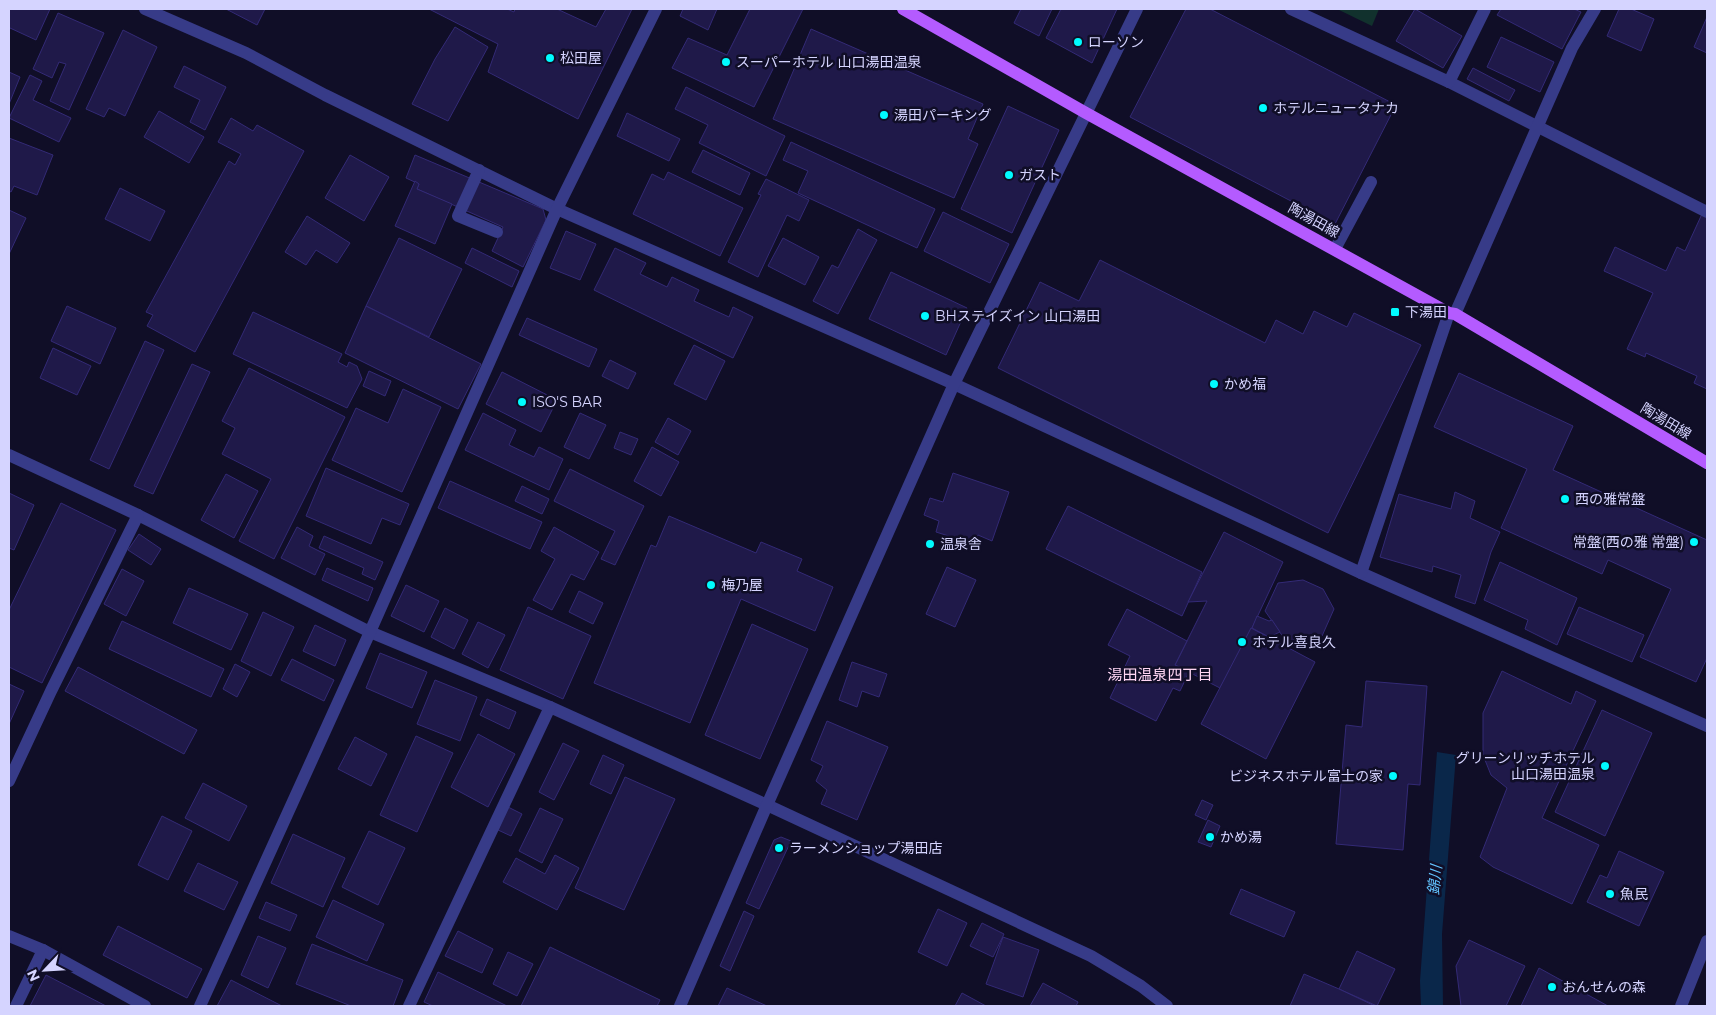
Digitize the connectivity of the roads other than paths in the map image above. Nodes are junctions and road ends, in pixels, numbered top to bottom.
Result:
1 (145, 9) edge
2 (656, 9) edge
3 (903, 9) edge
4 (1137, 9) edge
5 (1291, 9) edge
6 (1485, 9) edge
7 (1595, 9) edge
8 (1449, 82) junction
9 (1086, 113) junction
10 (1538, 127) junction
11 (478, 170) junction
12 (1371, 182) dead end
13 (557, 208) junction
14 (1707, 212) edge
15 (497, 232) dead end
16 (1335, 249) junction
17 (1452, 313) junction
18 (954, 384) junction
19 (9, 455) edge
20 (1707, 463) edge
21 (138, 515) junction
22 (1361, 573) junction
23 (370, 632) junction
24 (550, 708) junction
25 (1707, 726) edge
26 (9, 781) edge
27 (767, 804) junction
28 (9, 936) edge
29 (1707, 941) edge
30 (42, 950) junction
31 (16, 1006) edge
32 (145, 1006) edge
33 (200, 1006) edge
34 (409, 1006) edge
35 (680, 1006) edge
36 (1167, 1006) edge
37 (1681, 1006) edge

1 - 11 street
2 - 13 street
3 - 9 main road, 陶湯田線
4 - 9 street
5 - 8 street
6 - 8 street
7 - 10 street
8 - 10 street
9 - 16 main road, 陶湯田線
9 - 18 street
10 - 14 street
10 - 17 street
11 - 13 street
11 - 15 street
12 - 16 street
13 - 18 street
13 - 23 street
16 - 17 main road, 陶湯田線
17 - 20 main road, 陶湯田線
17 - 22 street
18 - 22 street
18 - 27 street
19 - 21 street
21 - 23 street
21 - 26 street
22 - 25 street
23 - 24 street
23 - 33 street
24 - 27 street
24 - 34 street
27 - 35 street
27 - 36 street
28 - 30 street
29 - 37 street
30 - 31 street
30 - 32 street

